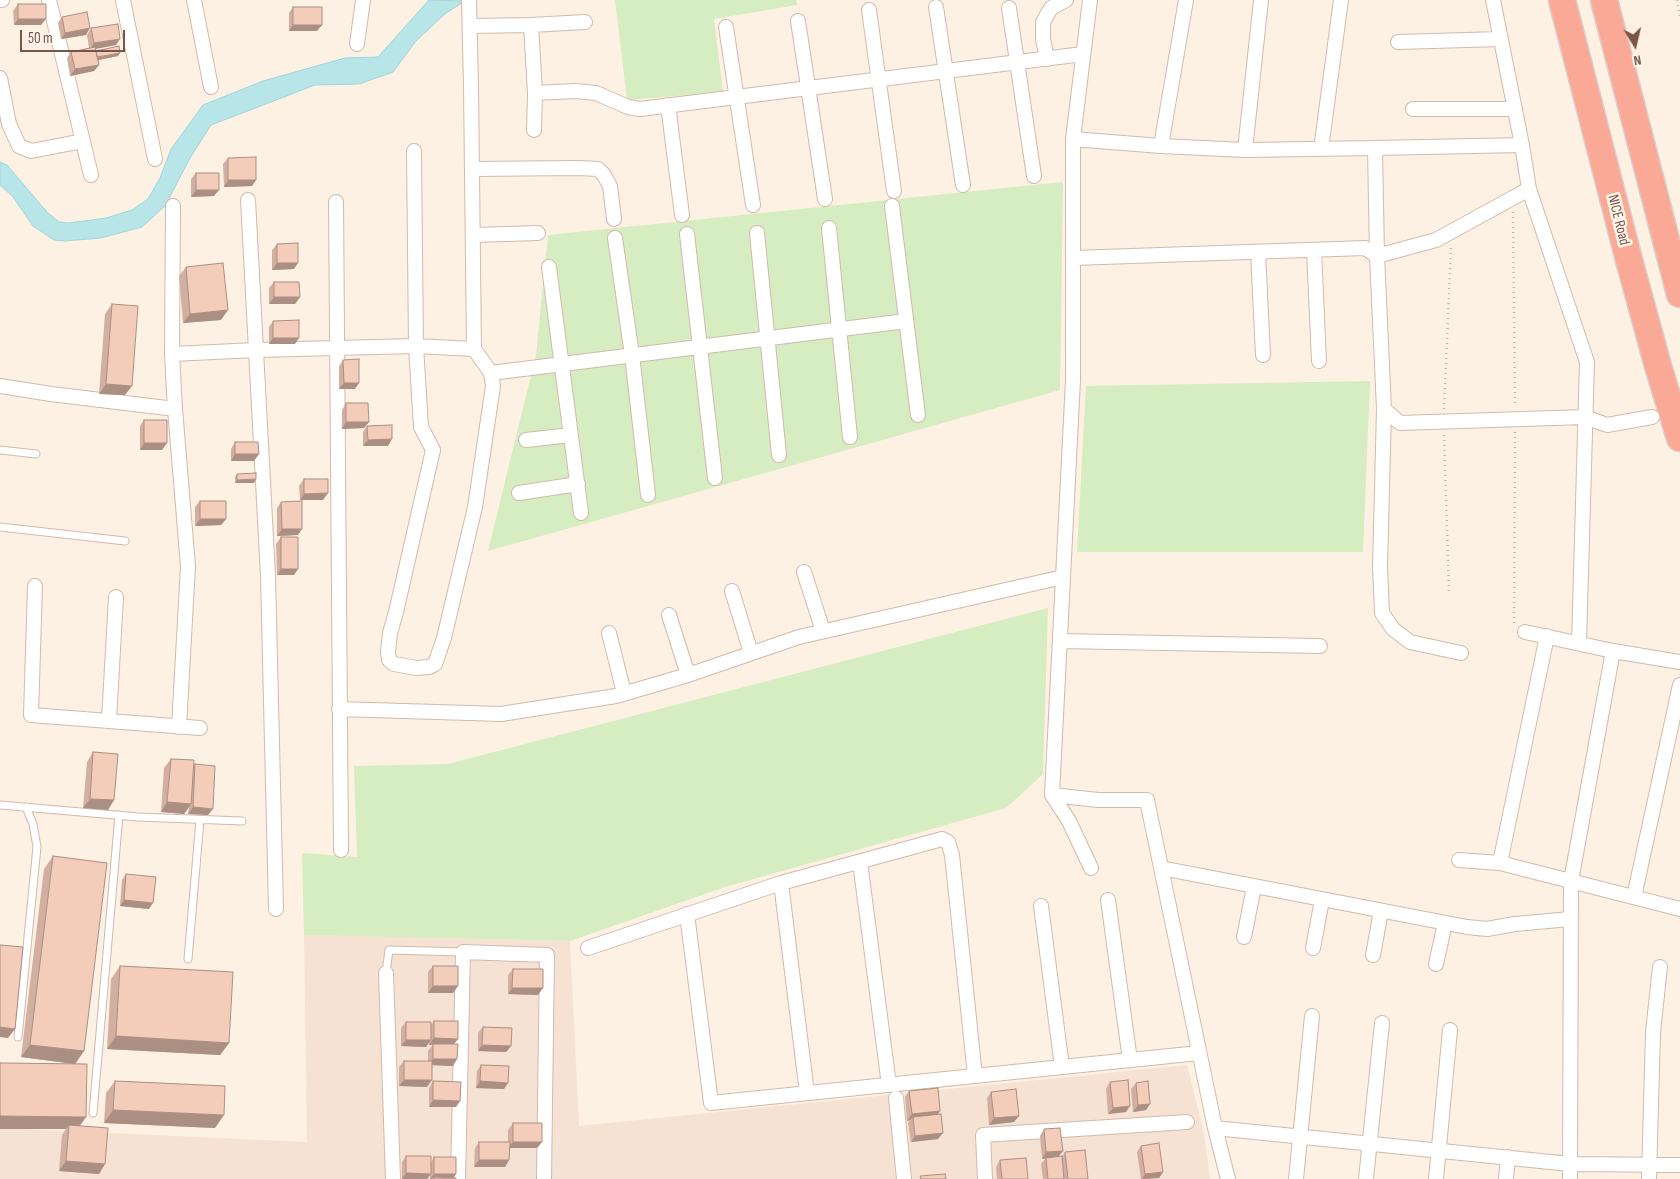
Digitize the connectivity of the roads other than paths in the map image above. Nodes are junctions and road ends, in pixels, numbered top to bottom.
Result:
1 (49, 0) edge
2 (123, 0) edge
3 (194, 0) edge
4 (363, 0) edge
5 (469, 0) edge
6 (1066, 0) edge
7 (1090, 0) edge
8 (1186, 0) edge
9 (1261, 0) edge
10 (1341, 0) edge
11 (1493, 0) edge
12 (1562, 0) edge
13 (1604, 0) edge
14 (936, 7) dead end
15 (1009, 8) dead end
16 (869, 10) dead end
17 (798, 21) dead end
18 (585, 22) dead end
19 (531, 25) junction
20 (470, 26) junction
21 (726, 27) dead end
22 (1501, 39) junction
23 (1398, 42) dead end
24 (356, 44) dead end
25 (1083, 54) junction
26 (1047, 59) junction
27 (1017, 62) junction
28 (946, 71) junction
29 (0, 78) edge
30 (879, 79) junction
31 (211, 87) dead end
32 (808, 88) junction
33 (535, 93) junction
34 (736, 97) junction
35 (668, 105) junction
36 (1413, 109) dead end
37 (1515, 109) junction
38 (534, 130) dead end
39 (1073, 139) junction
40 (83, 141) junction
41 (1522, 144) junction
42 (1162, 146) junction
43 (1375, 148) junction
44 (1321, 149) junction
45 (1245, 150) junction
46 (414, 151) dead end
47 (155, 158) dead end
48 (472, 169) junction
49 (91, 175) dead end
50 (1034, 176) dead end
51 (963, 185) dead end
52 (1530, 189) junction
53 (894, 191) dead end
54 (825, 199) dead end
55 (248, 200) dead end
56 (336, 202) dead end
57 (753, 205) dead end
58 (173, 206) dead end
59 (892, 206) dead end
60 (682, 215) dead end
61 (614, 219) dead end
62 (829, 228) dead end
63 (538, 233) dead end
64 (757, 233) dead end
65 (687, 234) dead end
66 (473, 235) junction
67 (615, 238) dead end
68 (1314, 250) junction
69 (1258, 252) junction
70 (1377, 256) junction
71 (1073, 258) junction
72 (548, 267) dead end
73 (1680, 294) edge
74 (906, 321) junction
75 (840, 330) junction
76 (767, 338) junction
77 (416, 346) junction
78 (699, 347) junction
79 (337, 348) junction
80 (474, 349) junction
81 (256, 350) junction
82 (172, 354) junction
83 (632, 355) junction
84 (1263, 355) dead end
85 (1319, 361) dead end
86 (561, 365) junction
87 (491, 373) junction
88 (0, 386) edge
89 (175, 409) junction
90 (1384, 409) junction
91 (918, 415) dead end
92 (1585, 417) junction
93 (1652, 417) dead end
94 (571, 435) junction
95 (850, 437) dead end
96 (1680, 438) edge
97 (526, 440) dead end
98 (0, 450) edge
99 (36, 454) dead end
100 (778, 454) dead end
101 (715, 478) dead end
102 (578, 484) junction
103 (520, 494) dead end
104 (648, 495) dead end
105 (581, 513) dead end
106 (0, 527) edge
107 (125, 541) dead end
108 (804, 572) dead end
109 (1063, 577) junction
110 (35, 586) dead end
111 (732, 591) dead end
112 (116, 598) dead end
113 (669, 615) dead end
114 (823, 632) junction
115 (1525, 632) dead end
116 (609, 633) dead end
117 (1547, 636) junction
118 (1060, 641) junction
119 (1579, 643) junction
120 (1320, 646) dead end
121 (1613, 651) junction
122 (751, 653) junction
123 (1461, 653) dead end
124 (1680, 662) edge
125 (688, 675) junction
126 (1680, 685) edge
127 (624, 694) junction
128 (339, 708) junction
129 (109, 720) junction
130 (178, 727) junction
131 (200, 728) dead end
132 (1052, 795) junction
133 (0, 805) edge
134 (26, 807) junction
135 (118, 815) junction
136 (200, 820) junction
137 (242, 821) dead end
138 (341, 850) dead end
139 (1460, 860) dead end
140 (860, 862) junction
141 (1500, 864) junction
142 (1091, 868) dead end
143 (1161, 868) junction
144 (1571, 881) junction
145 (780, 883) junction
146 (1254, 887) junction
147 (1634, 897) junction
148 (1108, 900) dead end
149 (1322, 900) junction
150 (1040, 906) dead end
151 (276, 909) dead end
152 (1680, 909) edge
153 (1381, 911) junction
154 (687, 914) junction
155 (1570, 920) junction
156 (1445, 923) junction
157 (1244, 937) dead end
158 (588, 948) dead end
159 (1313, 948) dead end
160 (463, 952) junction
161 (1373, 955) dead end
162 (188, 959) dead end
163 (1436, 964) dead end
164 (1660, 967) dead end
165 (386, 973) joint
166 (1312, 1016) dead end
167 (1382, 1023) dead end
168 (1450, 1030) dead end
169 (18, 1037) dead end
170 (1200, 1053) junction
171 (1130, 1060) junction
172 (1062, 1067) junction
173 (975, 1076) junction
174 (889, 1085) junction
175 (807, 1093) junction
176 (896, 1098) dead end
177 (93, 1113) dead end
178 (1187, 1122) dead end
179 (1215, 1128) junction
180 (1299, 1137) junction
181 (1369, 1144) junction
182 (1439, 1150) junction
183 (1508, 1157) junction
184 (1570, 1164) junction
185 (1650, 1164) junction
186 (1680, 1165) edge
187 (393, 1179) edge
188 (458, 1179) edge
189 (544, 1179) edge
190 (904, 1179) edge
191 (985, 1179) edge
192 (1228, 1179) edge
193 (1296, 1179) edge
194 (1366, 1179) edge
195 (1436, 1179) edge
196 (1506, 1179) edge
197 (1570, 1179) edge
198 (1649, 1179) edge

1 - 40 street
2 - 47 street
3 - 31 street
4 - 24 street
5 - 20 street
6 - 26 street
7 - 25 street
8 - 42 street
9 - 45 street
10 - 44 street
11 - 22 street
12 - 96 highway, NICE Road
13 - 73 highway
14 - 28 street
15 - 27 street
16 - 30 street
17 - 32 street
18 - 19 street
19 - 20 street
19 - 33 street
20 - 48 street
21 - 34 street
22 - 23 street
22 - 37 street
25 - 26 street
25 - 39 street
26 - 27 street
27 - 28 street
27 - 50 street
28 - 30 street
28 - 51 street
29 - 40 street
30 - 32 street
30 - 53 street
32 - 34 street
32 - 54 street
33 - 35 street
33 - 38 street
34 - 35 street
34 - 57 street
35 - 60 street
36 - 37 street
37 - 41 street
39 - 42 street
39 - 71 street
40 - 49 street
41 - 43 street
41 - 52 street
42 - 45 street
43 - 44 street
43 - 70 street
44 - 45 street
46 - 77 street
48 - 61 street
48 - 66 street
52 - 70 street
52 - 92 street
55 - 81 street
56 - 79 street
58 - 82 street
59 - 74 street
62 - 75 street
63 - 66 street
64 - 76 street
65 - 78 street
66 - 80 street
67 - 83 street
68 - 69 street
68 - 70 street
68 - 85 street
69 - 71 street
69 - 84 street
70 - 90 street
71 - 109 street
72 - 86 street
74 - 75 street
74 - 91 street
75 - 76 street
75 - 95 street
76 - 78 street
76 - 100 street
77 - 79 street
77 - 80 street
77 - 87 street
78 - 83 street
78 - 101 street
79 - 81 street
79 - 128 street
80 - 87 street
81 - 82 street
81 - 151 street
82 - 89 street
83 - 86 street
83 - 104 street
86 - 87 street
86 - 94 street
88 - 89 street
89 - 130 street
90 - 92 street
90 - 123 street
92 - 93 street
92 - 119 street
94 - 97 street
94 - 102 street
98 - 99 lane
102 - 103 street
102 - 105 street
106 - 107 lane
108 - 114 street
109 - 114 street
109 - 118 street
110 - 129 street
111 - 122 street
112 - 129 street
113 - 125 street
114 - 122 street
115 - 117 street
116 - 127 street
117 - 119 street
117 - 141 street
118 - 120 street
118 - 132 street
119 - 121 street
121 - 124 street
121 - 144 street
122 - 125 street
125 - 127 street
126 - 147 street
127 - 128 street
128 - 138 street
129 - 130 street
130 - 131 street
132 - 142 street
132 - 143 street
133 - 134 lane
134 - 135 lane
134 - 169 lane
135 - 136 lane
135 - 177 lane
136 - 137 lane
136 - 162 lane
139 - 141 street
140 - 145 street
140 - 173 street
140 - 174 street
141 - 144 street
143 - 146 street
143 - 170 street
144 - 147 street
144 - 155 street
145 - 154 street
145 - 175 street
146 - 149 street
146 - 157 street
147 - 152 street
148 - 171 street
149 - 153 street
149 - 159 street
150 - 172 street
153 - 156 street
153 - 161 street
154 - 158 street
154 - 175 street
155 - 156 street
155 - 184 street
156 - 163 street
160 - 165 lane
160 - 188 street
160 - 189 street
164 - 185 street
165 - 187 street
166 - 180 street
167 - 181 street
168 - 182 street
170 - 171 street
170 - 179 street
171 - 172 street
172 - 173 street
173 - 174 street
174 - 175 street
176 - 190 street
178 - 191 street
179 - 180 street
179 - 192 street
180 - 181 street
180 - 193 street
181 - 182 street
181 - 194 street
182 - 183 street
182 - 195 street
183 - 184 street
183 - 196 street
184 - 185 street
184 - 197 street
185 - 186 street
185 - 198 street

